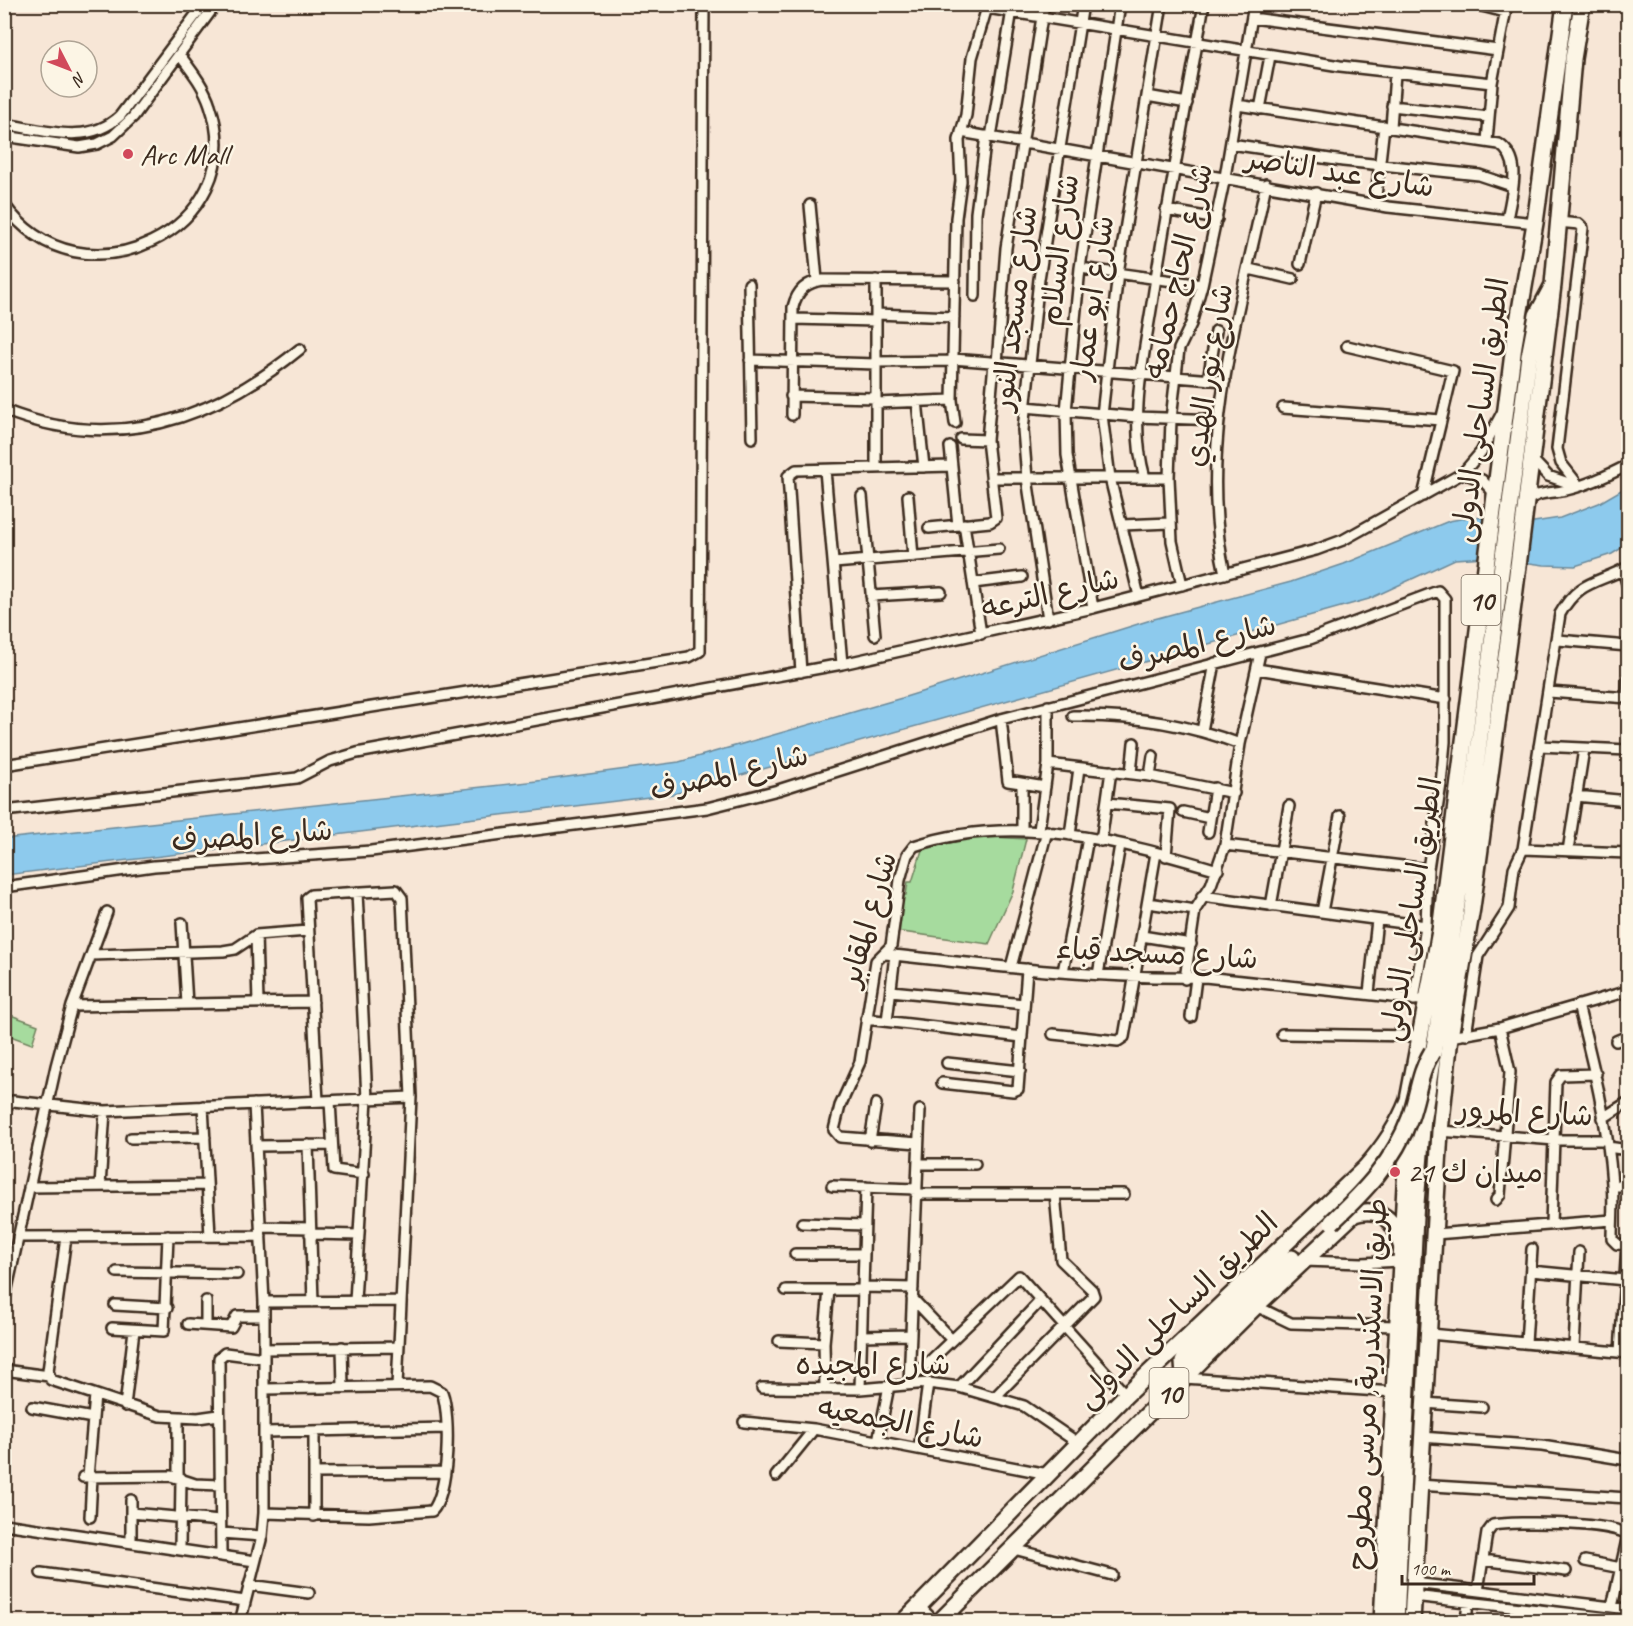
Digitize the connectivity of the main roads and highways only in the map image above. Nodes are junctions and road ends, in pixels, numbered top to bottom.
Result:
1 (1565, 4) edge
2 (1582, 4) edge
3 (1553, 285) junction
4 (1450, 1037) joint
5 (1432, 1052) junction
6 (1402, 1114) junction
7 (1408, 1247) junction
8 (1184, 1378) junction
9 (903, 1622) edge
10 (939, 1622) edge
11 (1382, 1622) edge
12 (1396, 1622) edge
13 (1412, 1622) edge

1 - 6 main road, الطريق الساحلى الدولى / 10
2 - 3 main road, الطريق الساحلى الدولى / 10
3 - 4 main road, الطريق الساحلى الدولى / 10
3 - 5 main road
4 - 13 main road, طريق الاسكندرية, مرسى مطروح / 10
5 - 7 main road
5 - 8 main road, bridge
6 - 7 main road, طريق الاسكندرية, مرسى مطروح / 10
6 - 9 main road, الطريق الساحلى الدولى / 10
7 - 8 main road, الطريق الساحلى الدولى / 10
7 - 11 main road, طريق الاسكندرية, مرسى مطروح / 10
7 - 12 main road
8 - 10 main road, الطريق الساحلى الدولى / 10

